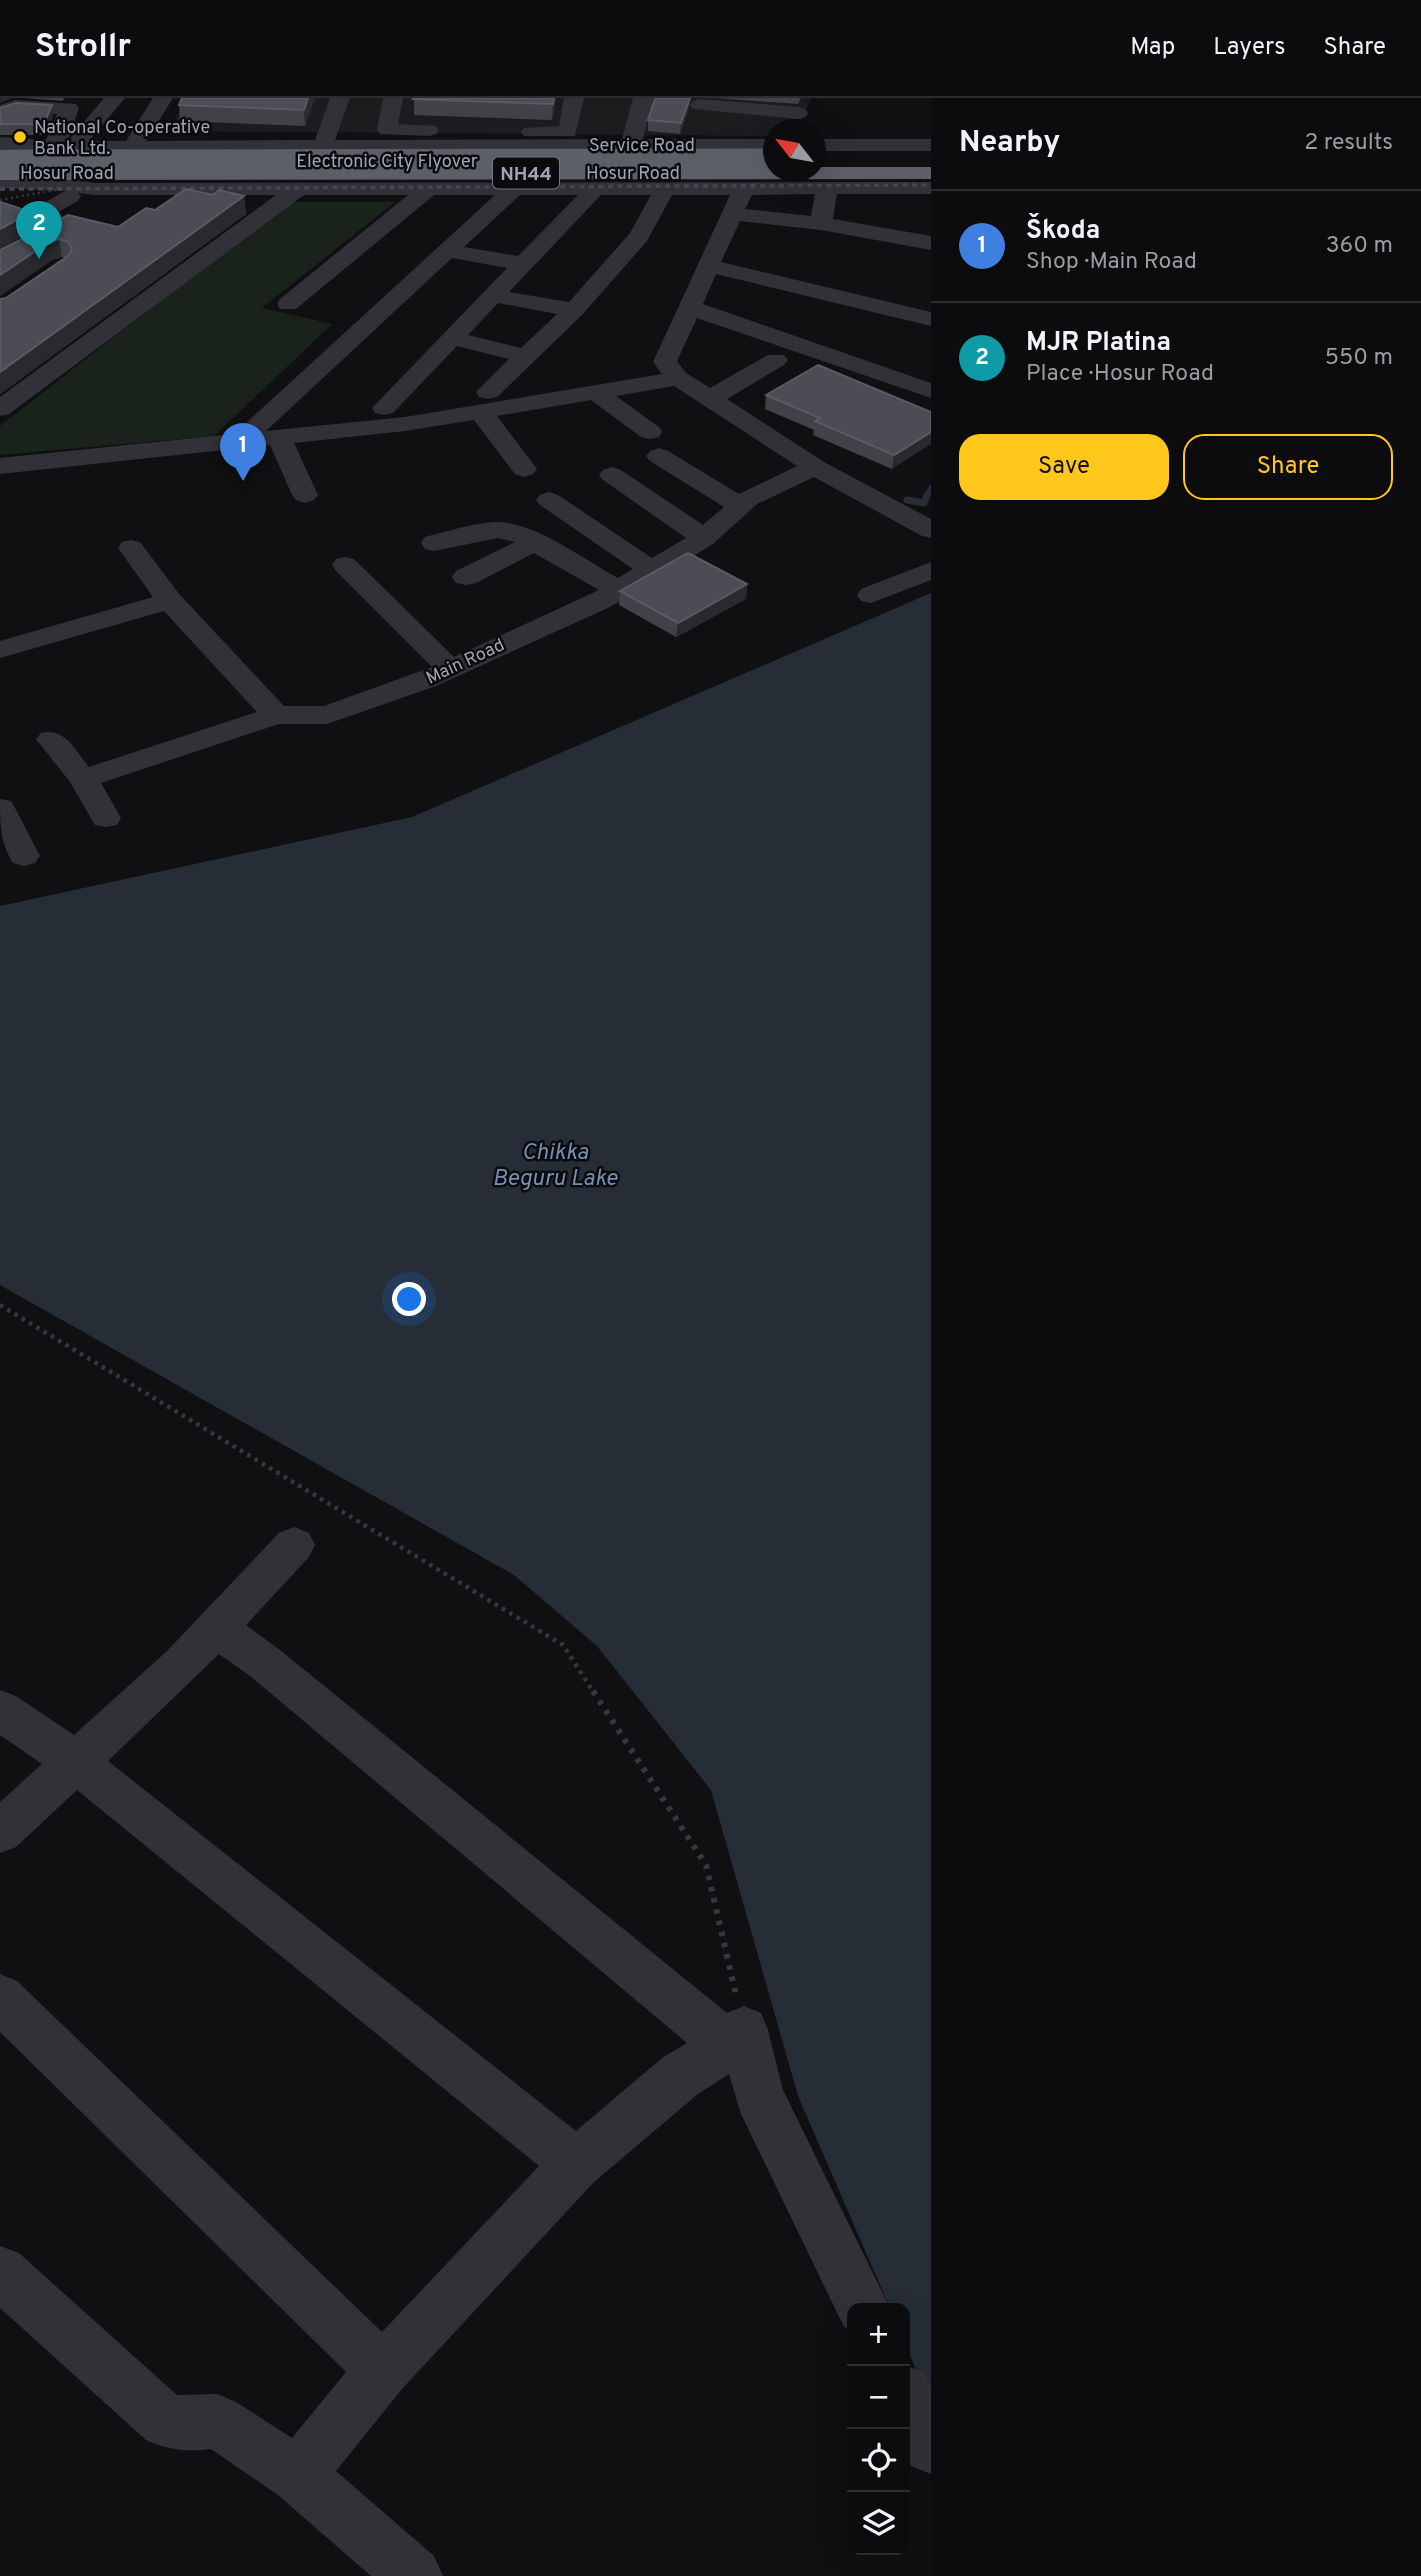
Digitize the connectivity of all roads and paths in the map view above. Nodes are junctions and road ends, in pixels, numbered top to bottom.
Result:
1 (116, 98) edge
2 (146, 98) edge
3 (163, 98) edge
4 (340, 98) edge
5 (393, 98) edge
6 (574, 98) edge
7 (643, 98) edge
8 (702, 101) edge
9 (11, 105) edge
10 (798, 114) edge
11 (129, 124) junction
12 (78, 141) junction
13 (55, 143) junction
14 (631, 145) junction
15 (692, 145) junction
16 (763, 145) edge
17 (826, 145) edge
18 (931, 145) edge
19 (323, 146) junction
20 (2, 151) edge
21 (514, 151) junction
22 (763, 158) edge
23 (763, 158) edge
24 (826, 158) edge
25 (931, 158) edge
26 (116, 163) junction
27 (763, 168) edge
28 (826, 168) edge
29 (0, 171) edge
30 (931, 171) edge
31 (0, 182) edge
32 (301, 187) junction
33 (516, 187) junction
34 (430, 188) junction
35 (596, 188) junction
36 (664, 188) junction
37 (744, 188) junction
38 (827, 188) junction
39 (931, 188) edge
40 (70, 196) junction
41 (12, 207) edge
42 (89, 210) dead end
43 (732, 214) junction
44 (821, 224) junction
45 (36, 241) edge
46 (931, 243) edge
47 (6, 246) edge
48 (447, 250) junction
49 (523, 264) junction
50 (709, 266) junction
51 (495, 296) junction
52 (288, 304) dead end
53 (691, 309) junction
54 (574, 310) junction
55 (931, 319) edge
56 (453, 338) junction
57 (525, 356) junction
58 (776, 360) dead end
59 (678, 378) junction
60 (931, 391) edge
61 (596, 392) junction
62 (709, 399) junction
63 (484, 402) junction
64 (384, 408) dead end
65 (0, 409) edge
66 (245, 436) junction
67 (279, 437) junction
68 (78, 464) junction
69 (0, 466) edge
70 (816, 467) junction
71 (524, 469) dead end
72 (611, 475) dead end
73 (0, 480) edge
74 (305, 495) dead end
75 (549, 500) dead end
76 (741, 506) junction
77 (931, 530) edge
78 (704, 538) junction
79 (536, 542) junction
80 (435, 543) dead end
81 (131, 548) dead end
82 (345, 565) dead end
83 (931, 569) edge
84 (652, 570) junction
85 (466, 577) dead end
86 (619, 590) junction
87 (871, 595) dead end
88 (170, 601) junction
89 (0, 650) edge
90 (449, 668) junction
91 (276, 715) junction
92 (51, 739) dead end
93 (83, 779) junction
94 (0, 808) edge
95 (106, 818) dead end
96 (24, 856) dead end
97 (0, 1305) edge
98 (294, 1545) dead end
99 (216, 1627) junction
100 (0, 1710) edge
101 (76, 1762) junction
102 (0, 1832) edge
103 (0, 1998) edge
104 (736, 2038) junction
105 (576, 2164) junction
106 (0, 2272) edge
107 (861, 2303) edge
108 (383, 2370) junction
109 (910, 2402) edge
110 (931, 2446) edge
111 (298, 2475) junction
112 (414, 2576) edge

1 - 12 street
2 - 11 street
3 - 26 street
4 - 19 street
5 - 6 street
7 - 14 street
8 - 10 street
8 - 15 street
9 - 13 street
11 - 12 street
11 - 26 street
12 - 13 street
13 - 20 street
14 - 15 street, Service Road
14 - 21 street, Service Road
15 - 16 street, Service Road
17 - 18 street
19 - 21 street, Service Road
19 - 26 street, Service Road
20 - 22 highway, Electronic City Flyover, bridge
20 - 26 highway, Hosur Road / NH44
21 - 23 highway, Hosur Road / NH44
21 - 26 highway, Hosur Road / NH44
24 - 25 highway
26 - 29 highway, Hosur Road / NH44
26 - 30 highway, Hosur Road / NH44
26 - 31 street, Hosur Road
26 - 32 street
26 - 40 street
26 - 42 street
27 - 29 highway, Electronic City Flyover
28 - 30 highway
32 - 34 street
32 - 65 street
33 - 34 street
33 - 35 street
33 - 48 street
34 - 52 street
35 - 36 street
35 - 49 street
36 - 37 street
36 - 54 street
37 - 38 street
37 - 43 street
38 - 39 street
38 - 44 street
40 - 41 street
40 - 47 street
43 - 44 street
43 - 50 street
44 - 46 street
45 - 47 street
48 - 49 street
48 - 66 street
49 - 51 street
50 - 53 street
50 - 55 street
51 - 54 street
51 - 56 street
53 - 59 street
53 - 60 street
54 - 57 street
56 - 57 street
56 - 64 street
57 - 63 street
58 - 62 street
59 - 61 street
59 - 62 street
61 - 63 street
61 - 76 street
62 - 70 street
63 - 67 street
63 - 71 street
66 - 67 street
66 - 68 street
67 - 74 street
68 - 69 street
68 - 73 street
70 - 76 street, Main Road
70 - 77 street
72 - 78 street
75 - 84 street
76 - 78 street, Main Road
78 - 84 street, Main Road
79 - 80 street
79 - 85 street
79 - 86 street
81 - 88 street
82 - 90 street
83 - 87 street
84 - 86 street, Main Road
86 - 90 street, Main Road
88 - 89 street
88 - 91 street
90 - 91 street, Main Road
91 - 93 street, Main Road
92 - 93 street
93 - 95 street
94 - 96 street
97 - 104 path
98 - 99 street
99 - 101 street
99 - 104 street
100 - 101 street
101 - 102 street
101 - 105 street
103 - 108 street
104 - 105 street
104 - 107 street
105 - 108 street
106 - 111 street
108 - 111 street
109 - 110 street
111 - 112 street

